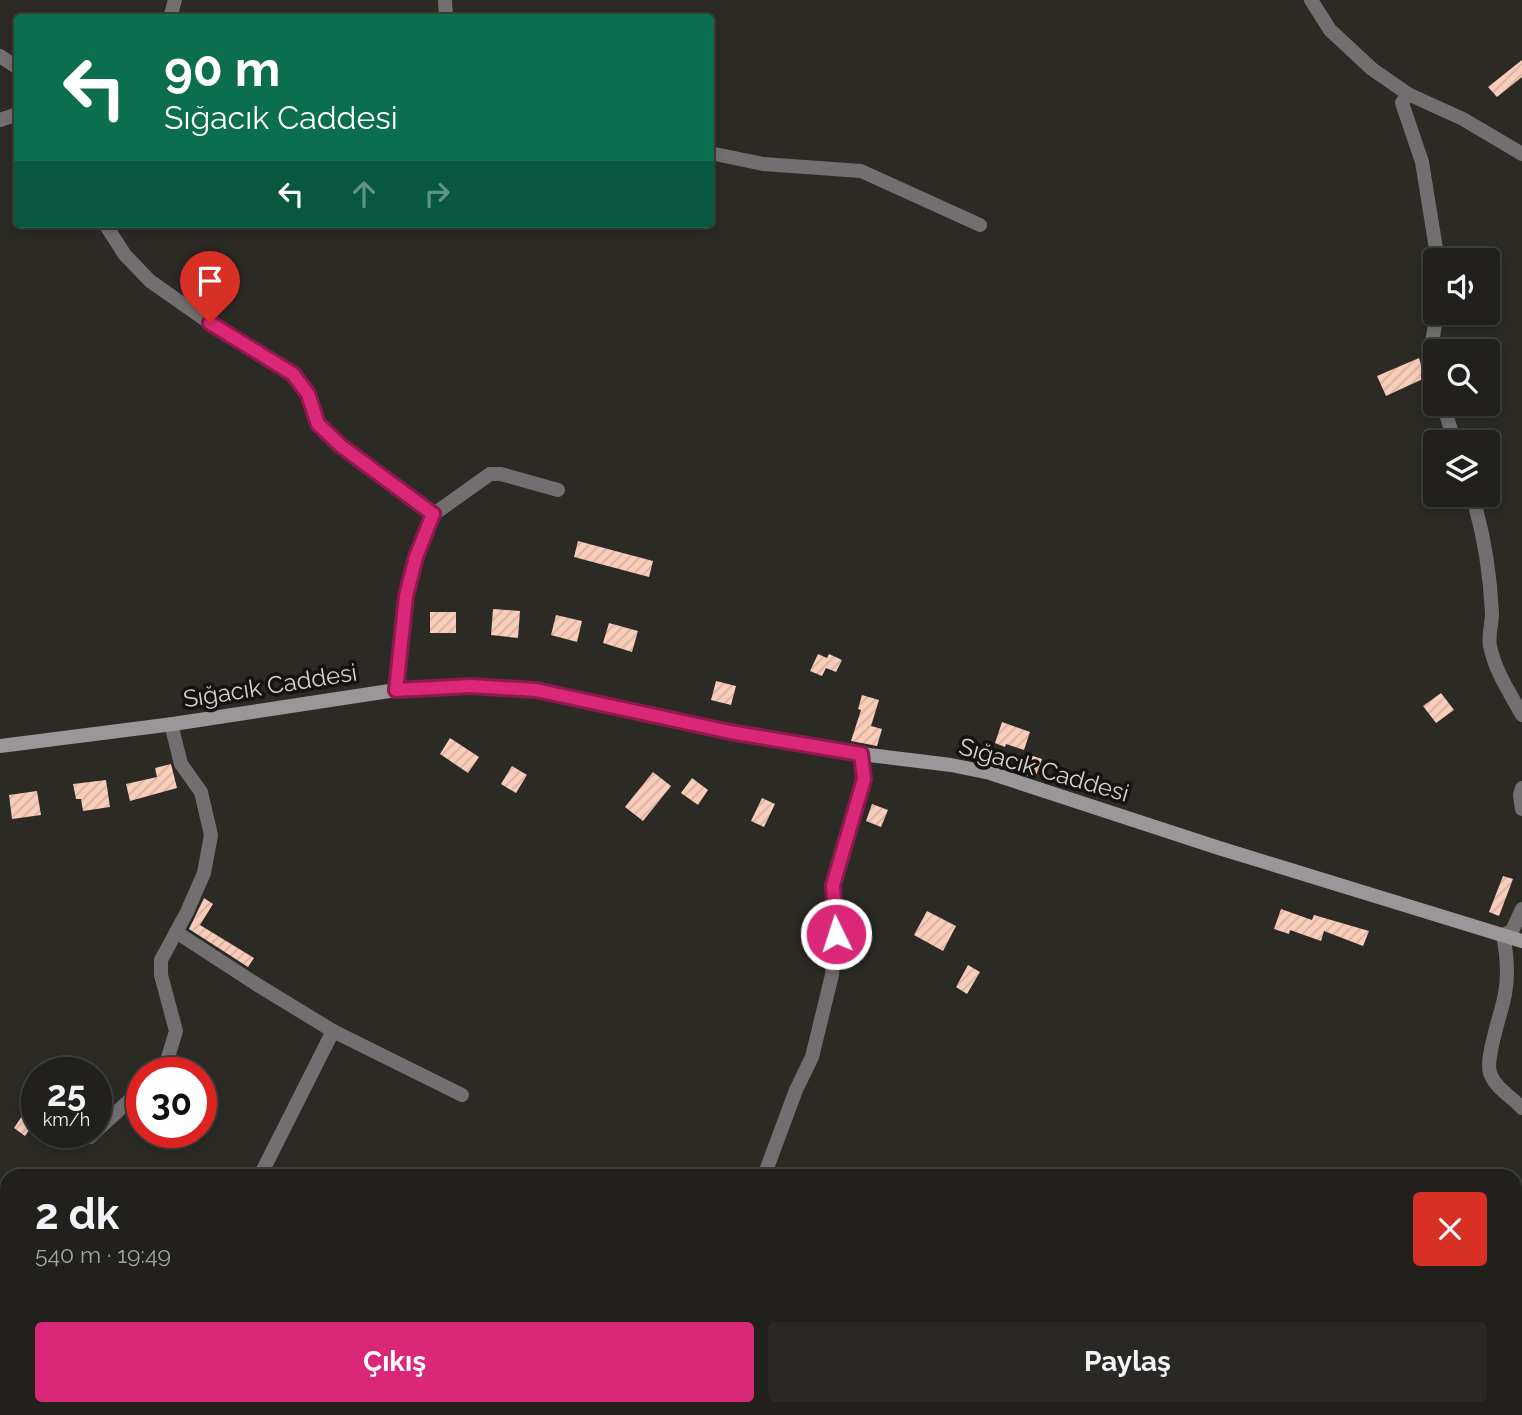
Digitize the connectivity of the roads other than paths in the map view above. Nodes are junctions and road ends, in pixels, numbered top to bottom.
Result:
1 (1311, 0) edge
2 (1408, 94) junction
3 (1522, 153) edge
4 (714, 154) edge
5 (980, 225) dead end
6 (108, 228) edge
7 (1436, 248) edge
8 (558, 490) dead end
9 (1476, 507) edge
10 (433, 514) junction
11 (396, 690) junction
12 (1522, 715) edge
13 (171, 724) junction
14 (0, 746) edge
15 (861, 754) junction
16 (1522, 788) edge
17 (1522, 809) edge
18 (1522, 909) edge
19 (177, 932) junction
20 (1503, 935) junction
21 (1522, 941) edge
22 (334, 1031) junction
23 (168, 1057) edge
24 (463, 1095) dead end
25 (126, 1104) edge
26 (1522, 1108) edge
27 (112, 1117) edge
28 (264, 1169) edge
29 (767, 1169) edge

1 - 2 street
2 - 3 street
2 - 7 street
4 - 5 street
6 - 10 street
8 - 10 street
9 - 12 street
10 - 11 street
11 - 13 main road, Sığacık Caddesi
11 - 15 main road, Sığacık Caddesi
13 - 14 main road, Sığacık Caddesi
13 - 19 street
15 - 20 main road, Sığacık Caddesi
15 - 29 street
16 - 17 street
18 - 20 street
19 - 22 street
19 - 23 street
20 - 21 main road, Sığacık Caddesi
20 - 26 street
22 - 24 street
22 - 28 street
25 - 27 street

